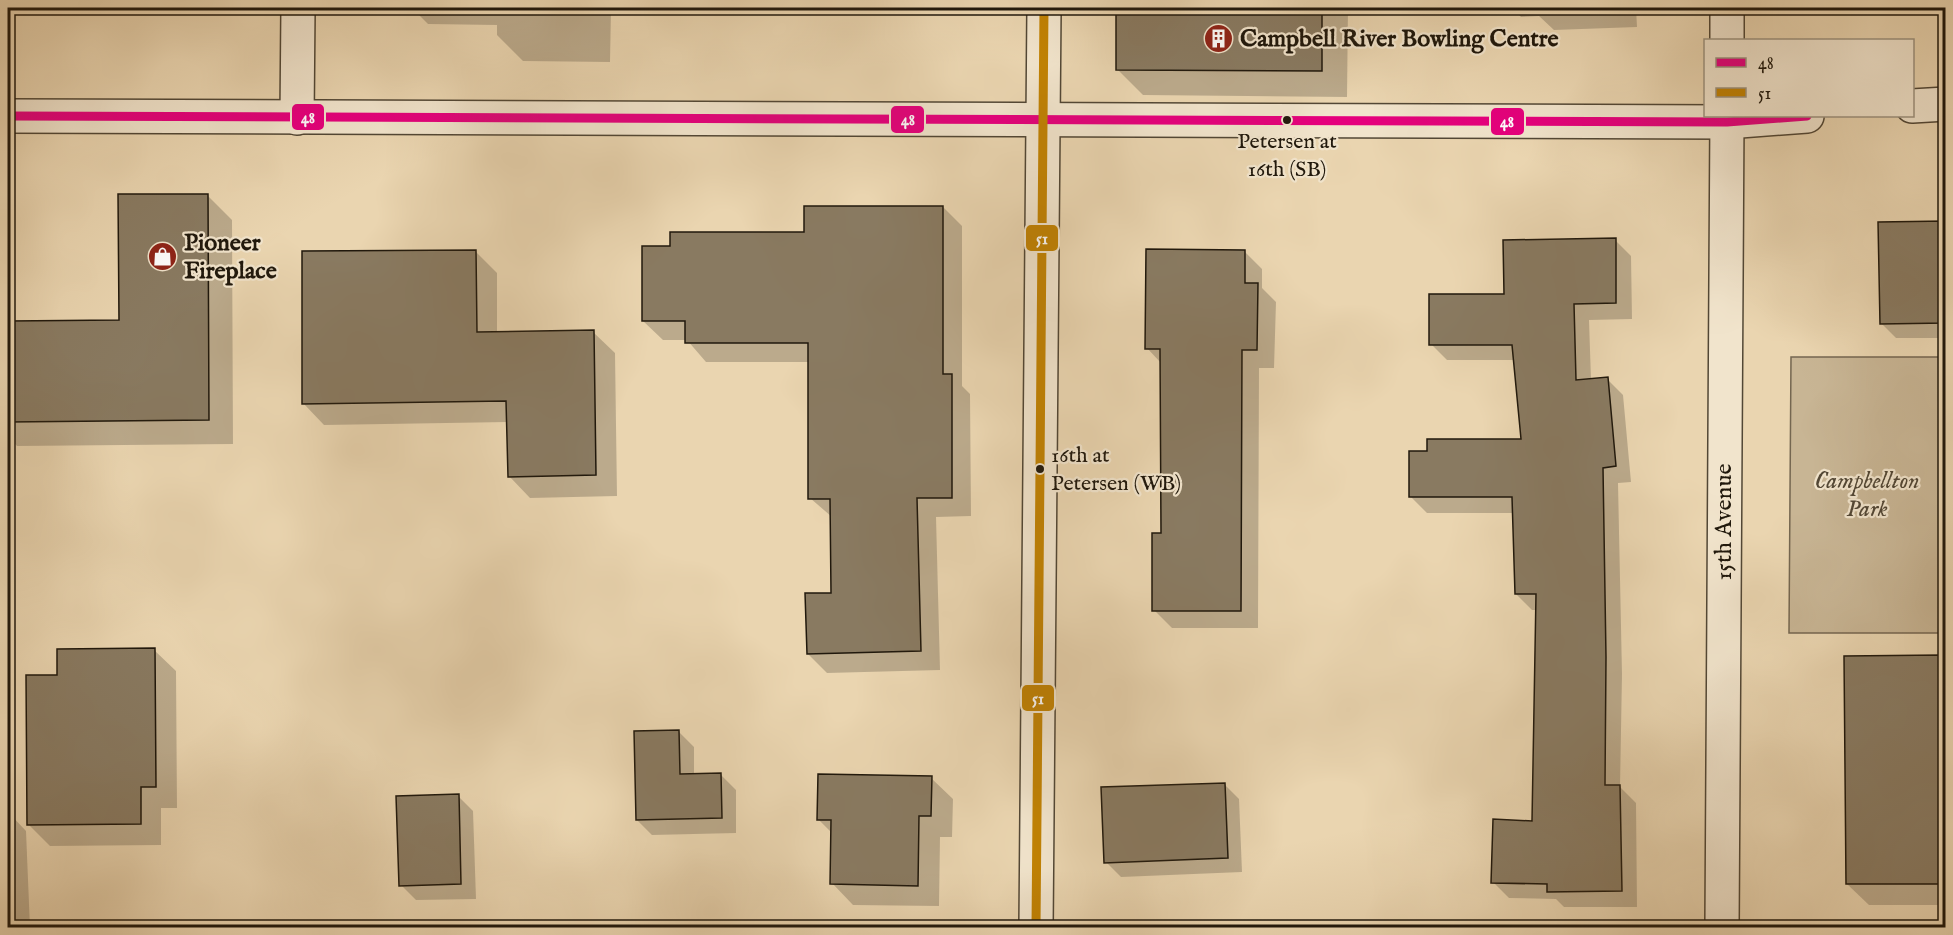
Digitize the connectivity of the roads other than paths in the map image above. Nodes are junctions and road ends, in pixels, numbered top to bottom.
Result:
1 (298, 8) edge
2 (1044, 8) edge
3 (1727, 8) edge
4 (1727, 39) edge
5 (1946, 104) edge
6 (1914, 106) edge
7 (8, 116) edge
8 (1780, 117) edge
9 (297, 118) junction
10 (1727, 119) edge
11 (1042, 120) junction
12 (1036, 927) edge
13 (1722, 927) edge

1 - 9 street
2 - 11 street
3 - 4 street
5 - 6 street
7 - 9 street
8 - 10 street
9 - 11 street
10 - 11 street
10 - 13 street, 15th Avenue
11 - 12 street

